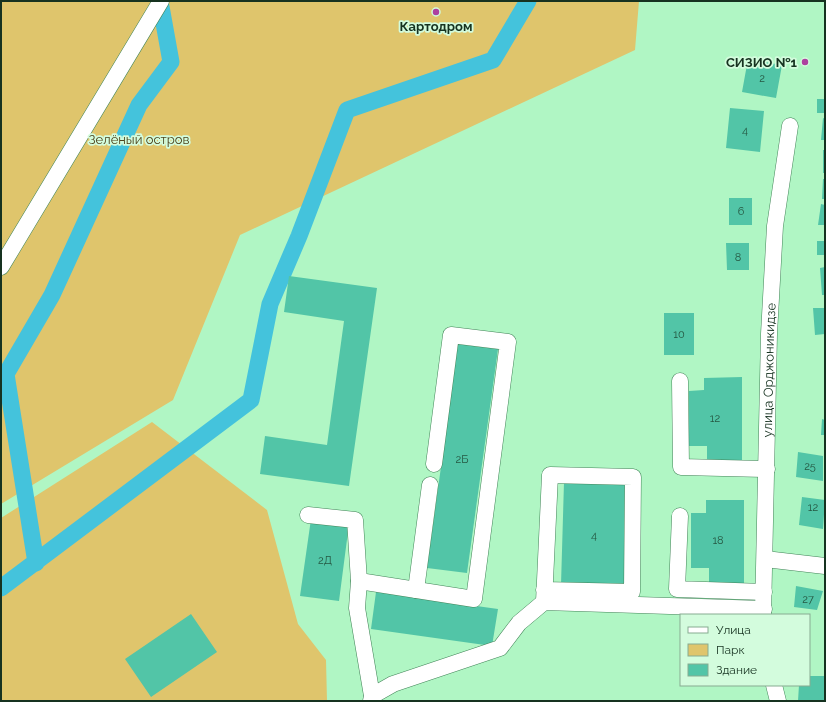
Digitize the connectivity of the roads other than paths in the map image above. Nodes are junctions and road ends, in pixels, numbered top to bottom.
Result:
1 (161, 1) edge
2 (790, 126) dead end
3 (1, 266) edge
4 (680, 381) dead end
5 (434, 464) dead end
6 (767, 470) junction
7 (430, 486) dead end
8 (308, 515) dead end
9 (680, 516) dead end
10 (765, 559) junction
11 (825, 566) edge
12 (359, 581) junction
13 (416, 590) junction
14 (764, 592) junction
15 (544, 596) junction
16 (763, 612) edge
17 (774, 686) edge
18 (371, 699) edge
19 (778, 701) edge

1 - 3 street
2 - 6 street, улица Орджоникидзе
4 - 6 street
5 - 13 street
6 - 10 street, улица Орджоникидзе
7 - 13 street
8 - 12 street
9 - 14 street
10 - 11 street
10 - 14 street, улица Орджоникидзе
12 - 13 street
12 - 18 street
14 - 16 street, улица Орджоникидзе
15 - 15 street
15 - 16 street
15 - 18 street
17 - 19 street

